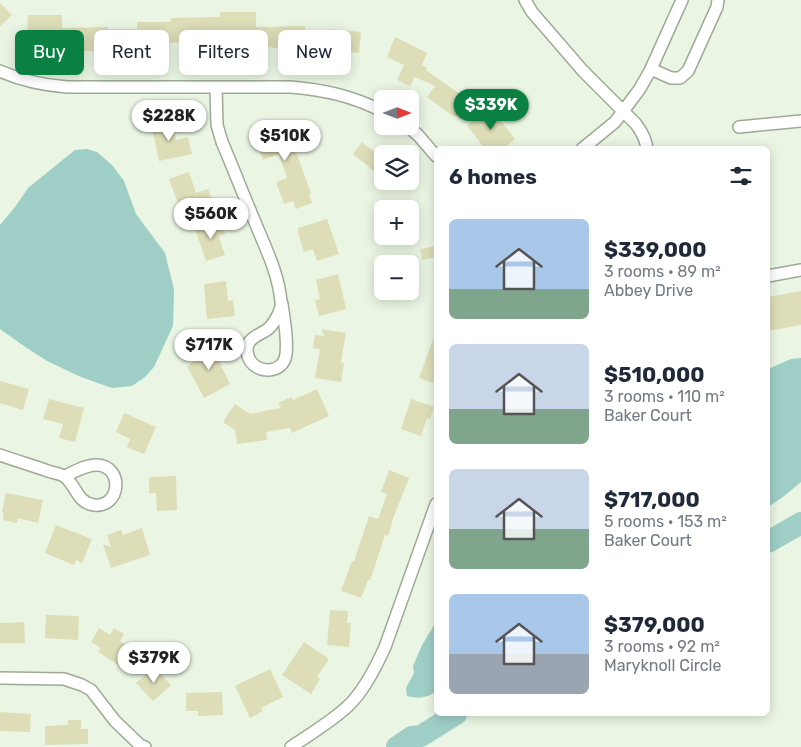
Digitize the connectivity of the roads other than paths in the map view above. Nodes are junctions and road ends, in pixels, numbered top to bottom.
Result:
1 (524, 0) edge
2 (682, 0) edge
3 (718, 0) edge
4 (651, 69) junction
5 (0, 71) edge
6 (216, 87) junction
7 (374, 107) edge
8 (623, 112) junction
9 (801, 122) edge
10 (739, 127) dead end
11 (418, 135) edge
12 (586, 146) edge
13 (647, 146) edge
14 (434, 154) edge
15 (801, 270) edge
16 (770, 276) edge
17 (282, 304) junction
18 (0, 455) edge
19 (65, 476) junction
20 (434, 510) edge
21 (0, 678) edge
22 (145, 747) edge
23 (291, 747) edge

1 - 8 street
2 - 4 street
3 - 4 street
4 - 8 street
5 - 6 street
6 - 7 street
6 - 17 street
8 - 12 street
8 - 13 street
9 - 10 street
11 - 14 street
15 - 16 street
17 - 17 street
18 - 19 street
19 - 19 street
20 - 23 street
21 - 22 street

